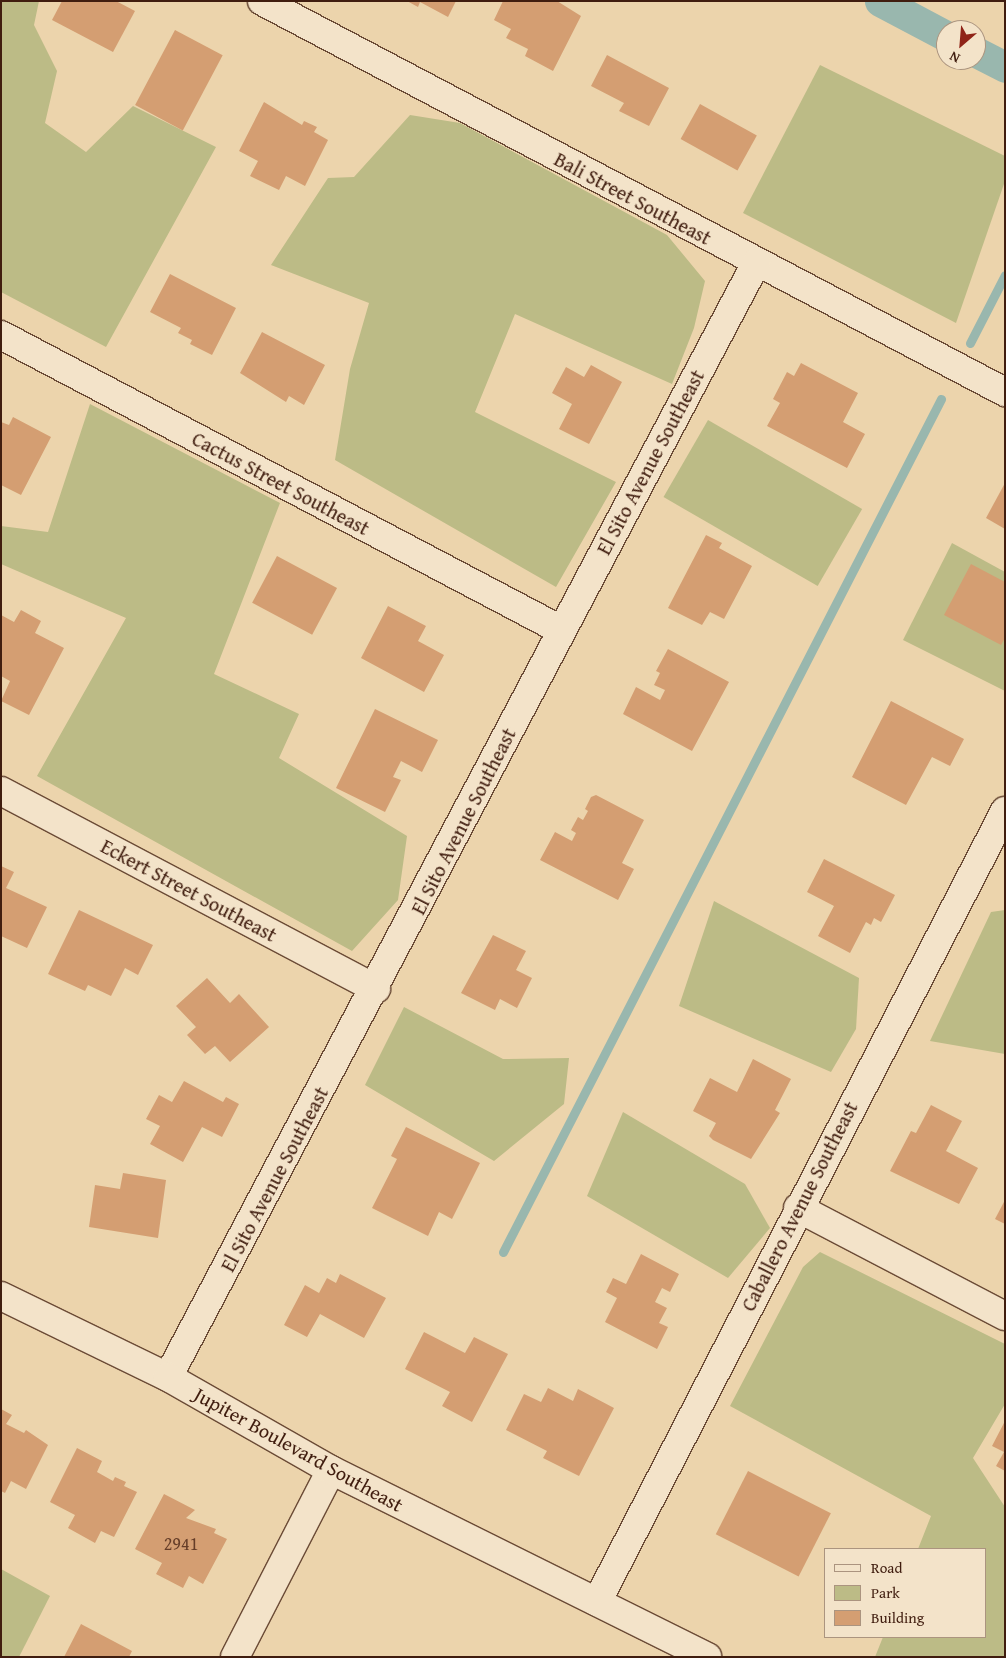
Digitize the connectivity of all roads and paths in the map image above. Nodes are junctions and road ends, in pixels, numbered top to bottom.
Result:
1 (262, 1) edge
2 (756, 263) junction
3 (1, 335) edge
4 (1005, 392) edge
5 (561, 630) junction
6 (1, 791) edge
7 (1005, 811) edge
8 (996, 848) edge
9 (376, 988) junction
10 (798, 1208) junction
11 (1, 1296) edge
12 (1005, 1316) edge
13 (168, 1377) junction
14 (331, 1470) junction
15 (597, 1602) junction
16 (234, 1657) edge
17 (686, 1657) edge
18 (707, 1657) edge

1 - 2 street, Bali Street Southeast
2 - 4 street, Bali Street Southeast
2 - 5 street, El Sito Avenue Southeast
3 - 5 street, Cactus Street Southeast
5 - 9 street, El Sito Avenue Southeast
6 - 9 street, Eckert Street Southeast
7 - 8 street, Caballero Avenue Southeast
8 - 10 street, Caballero Avenue Southeast
9 - 13 street, El Sito Avenue Southeast
10 - 12 street
10 - 15 street, Caballero Avenue Southeast
11 - 13 street, Jupiter Boulevard Southeast
13 - 14 street, Jupiter Boulevard Southeast
14 - 15 street, Jupiter Boulevard Southeast
14 - 16 street
15 - 17 street, Jupiter Boulevard Southeast
15 - 18 street, Jupiter Boulevard Southeast

